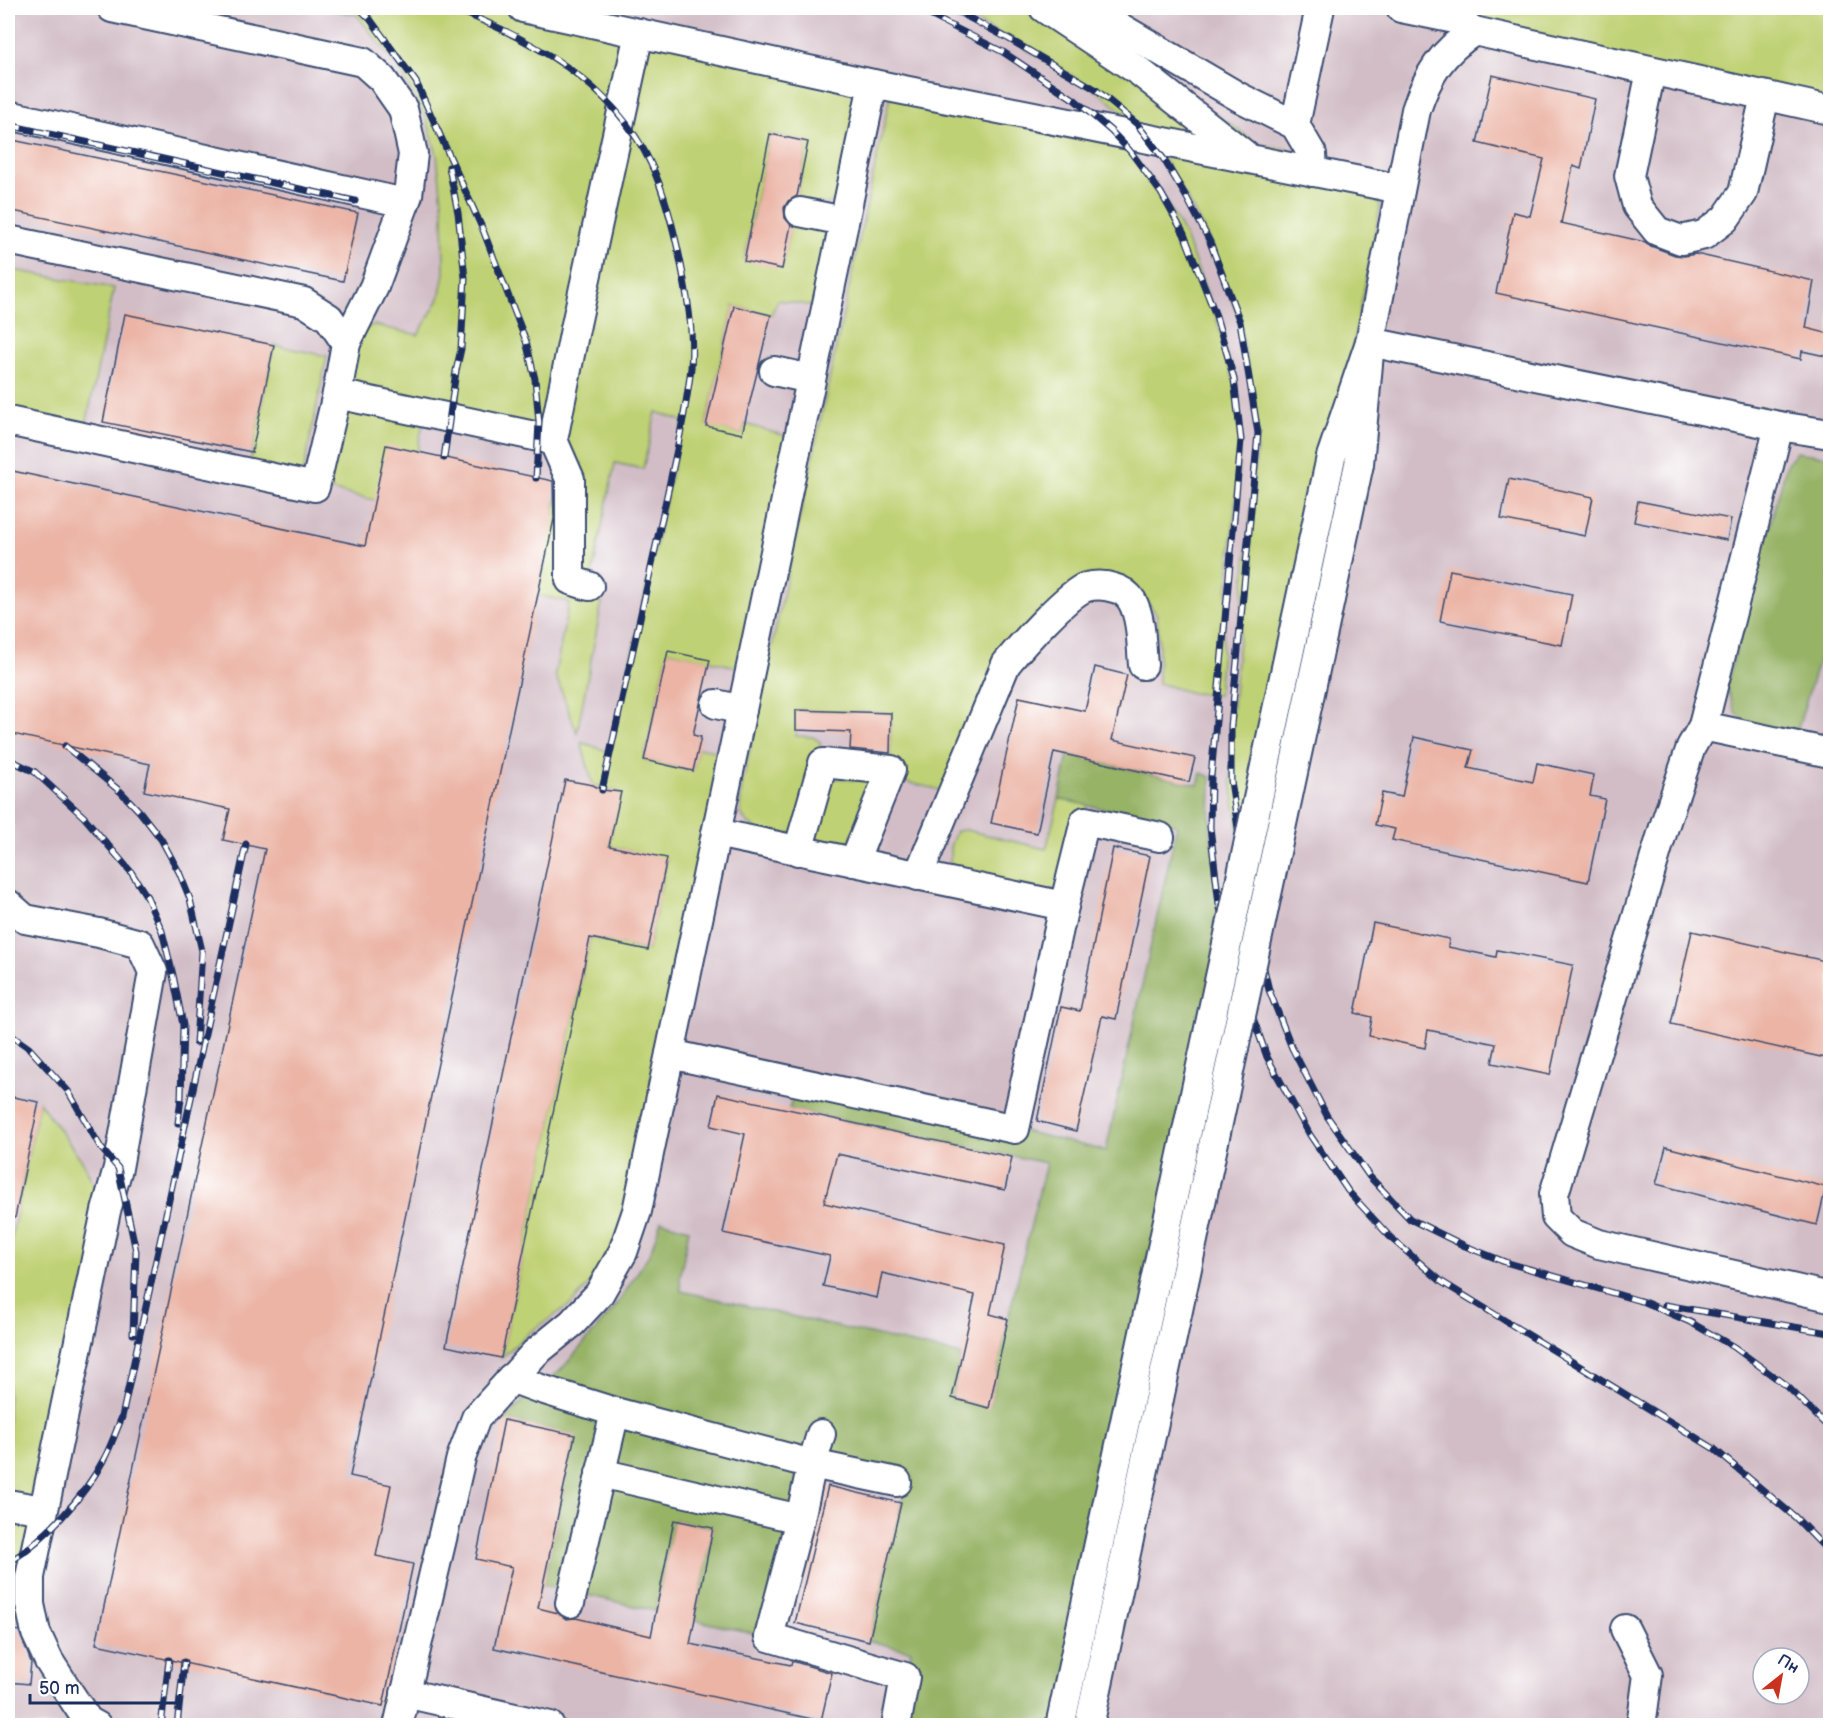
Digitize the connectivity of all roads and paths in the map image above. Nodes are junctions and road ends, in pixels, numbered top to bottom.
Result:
1 (112, 8) edge
2 (523, 8) edge
3 (1044, 8) edge
4 (1087, 8) edge
5 (1320, 8) edge
6 (1401, 8) edge
7 (224, 19) edge
8 (1474, 31) junction
9 (639, 33) junction
10 (1651, 71) junction
11 (873, 84) junction
12 (1765, 96) junction
13 (1830, 110) edge
14 (8, 115) edge
15 (1295, 125) junction
16 (1250, 159) junction
17 (1313, 172) junction
18 (1400, 189) junction
19 (405, 203) junction
20 (800, 212) dead end
21 (844, 221) junction
22 (8, 240) edge
23 (1370, 342) junction
24 (346, 343) junction
25 (774, 371) dead end
26 (811, 380) junction
27 (337, 394) junction
28 (8, 421) edge
29 (1779, 426) junction
30 (1830, 434) edge
31 (553, 440) junction
32 (590, 586) dead end
33 (1143, 665) dead end
34 (1703, 726) junction
35 (1830, 753) edge
36 (716, 833) junction
37 (1160, 837) dead end
38 (798, 850) junction
39 (854, 862) junction
40 (918, 876) junction
41 (8, 904) edge
42 (1064, 906) junction
43 (670, 1054) junction
44 (1830, 1297) edge
45 (511, 1378) junction
46 (615, 1412) junction
47 (821, 1434) dead end
48 (812, 1464) junction
49 (600, 1473) junction
50 (897, 1482) dead end
51 (8, 1504) edge
52 (43, 1510) junction
53 (800, 1519) junction
54 (19, 1602) edge
55 (570, 1603) dead end
56 (1625, 1629) dead end
57 (405, 1693) junction
58 (91, 1724) edge
59 (398, 1725) edge
60 (550, 1725) edge
61 (896, 1725) edge
62 (1060, 1725) edge
63 (1089, 1725) edge
64 (1641, 1725) edge

1 - 7 street
2 - 9 street
3 - 16 street
4 - 15 street
5 - 15 street
6 - 8 street
7 - 19 street
8 - 10 street
8 - 18 street
9 - 11 street
9 - 31 street
10 - 12 street
10 - 12 street
11 - 16 street
11 - 21 street
12 - 13 street
14 - 19 street
15 - 17 street
16 - 17 street
17 - 18 street
18 - 23 street
19 - 24 street
20 - 21 street
21 - 26 street
22 - 24 street
23 - 29 street
23 - 62 street, bridge
23 - 63 street, bridge
24 - 27 street
25 - 26 street
26 - 36 street
27 - 28 street
27 - 31 street
29 - 30 street
29 - 34 street
31 - 32 street
33 - 40 street
34 - 35 street
34 - 44 street
36 - 38 street
36 - 43 street
37 - 42 street
38 - 39 street
38 - 39 street
39 - 40 street
40 - 42 street
41 - 52 street
42 - 43 street
43 - 45 street
45 - 46 street
45 - 57 street
46 - 48 street
46 - 49 street
47 - 48 street
48 - 50 street
48 - 53 street
49 - 53 street
49 - 55 street
51 - 52 street
52 - 54 street
53 - 61 street
54 - 58 street
56 - 64 street
57 - 59 street
57 - 60 street

